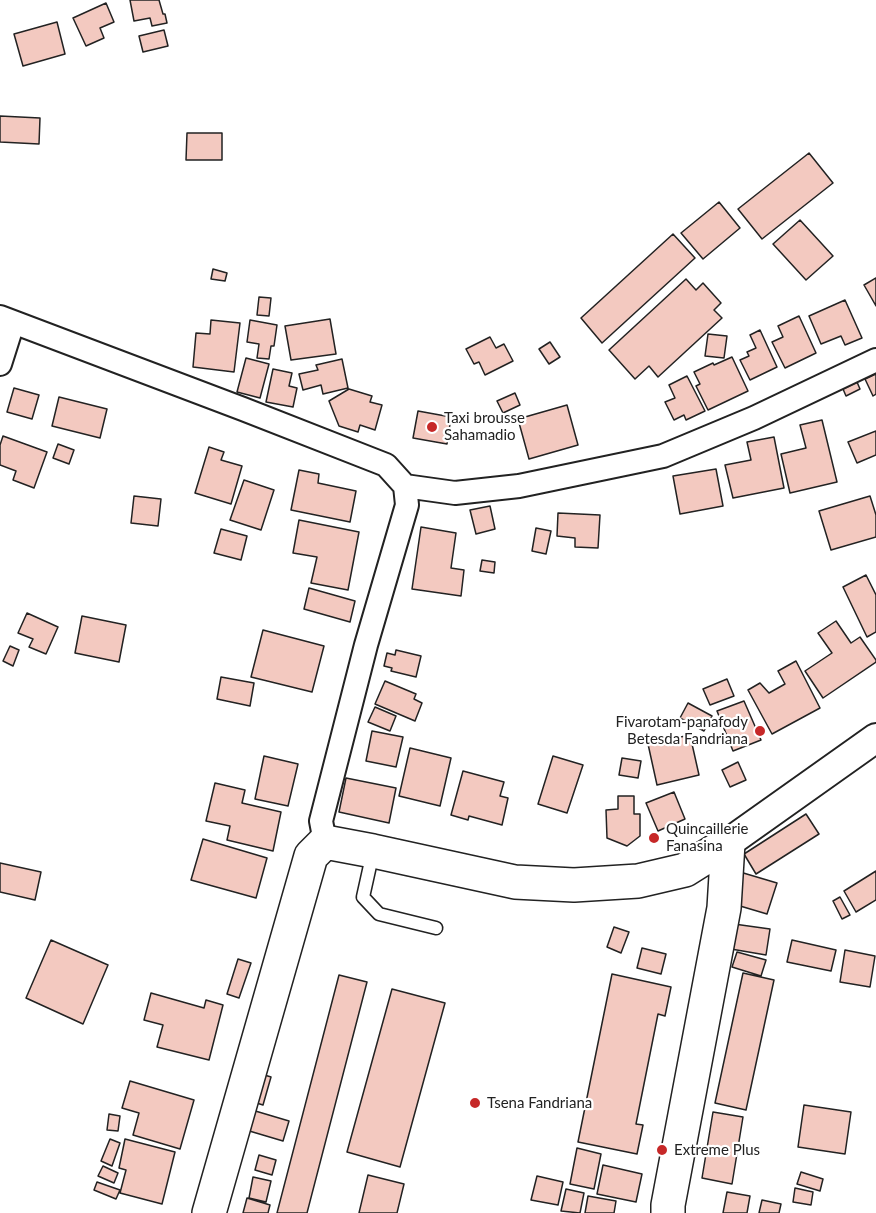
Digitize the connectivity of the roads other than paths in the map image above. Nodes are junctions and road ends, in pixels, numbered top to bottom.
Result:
1 (7, 320) edge
2 (876, 360) edge
3 (0, 364) edge
4 (405, 486) junction
5 (876, 738) edge
6 (326, 842) junction
7 (728, 843) junction
8 (373, 851) junction
9 (436, 928) dead end
10 (209, 1213) edge
11 (668, 1213) edge

1 - 3 street
1 - 4 street
2 - 4 street
4 - 6 street
5 - 7 street
6 - 8 main road
6 - 10 main road
7 - 8 main road
7 - 11 main road
8 - 9 lane

